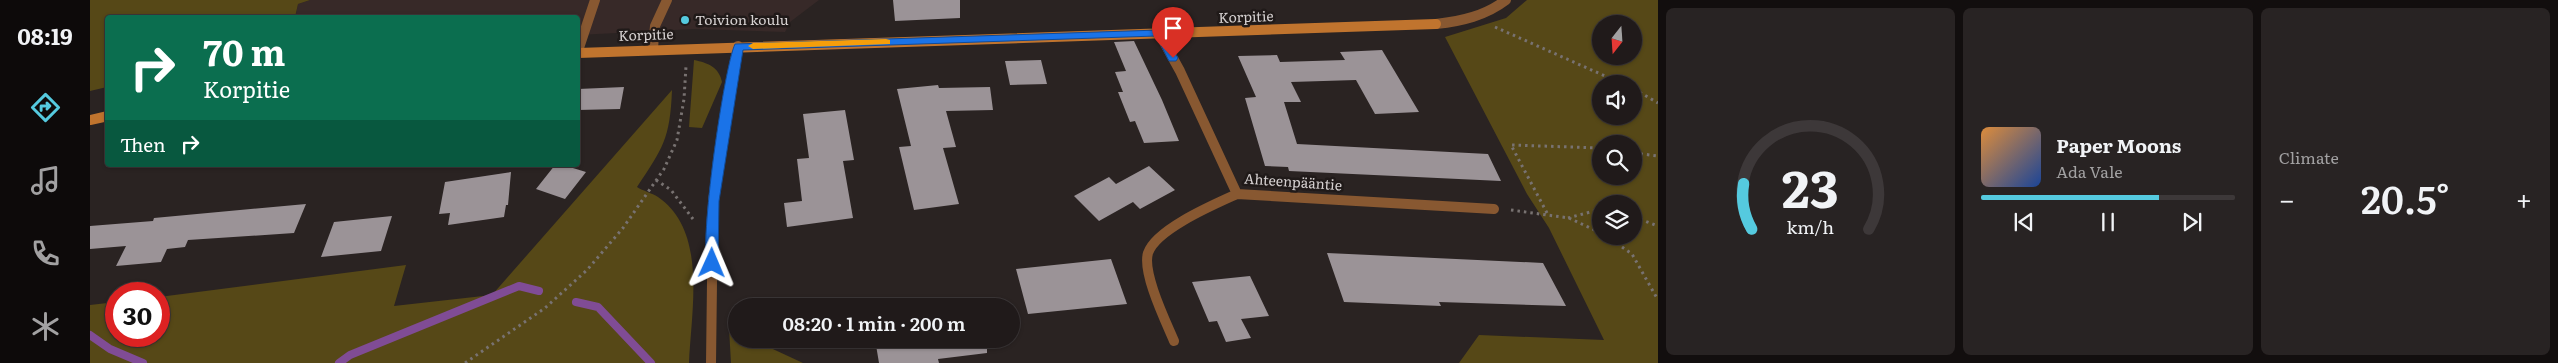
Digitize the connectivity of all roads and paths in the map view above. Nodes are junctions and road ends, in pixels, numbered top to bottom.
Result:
1 (596, 0) edge
2 (668, 0) edge
3 (1506, 0) edge
4 (1474, 17) junction
5 (1159, 33) junction
6 (580, 46) edge
7 (738, 46) junction
8 (653, 48) junction
9 (687, 48) junction
10 (580, 52) edge
11 (1603, 75) edge
12 (1642, 94) edge
13 (1658, 103) edge
14 (105, 117) edge
15 (90, 120) edge
16 (1592, 148) edge
17 (1642, 153) edge
18 (1658, 156) edge
19 (656, 180) junction
20 (1237, 194) junction
21 (1494, 209) joint
22 (1547, 212) junction
23 (1592, 212) edge
24 (1568, 218) junction
25 (1642, 220) edge
26 (1658, 226) edge
27 (1592, 227) edge
28 (1619, 245) edge
29 (712, 248) junction
30 (1658, 300) edge
31 (1174, 341) dead end
32 (465, 363) edge
33 (710, 363) edge

1 - 6 street
2 - 8 street
3 - 4 street
4 - 5 street, Korpitie
4 - 11 path
5 - 7 street, Korpitie
5 - 20 street, Ahteenpääntie
7 - 9 street, Korpitie
7 - 29 street
8 - 9 street, Korpitie
8 - 10 street, Korpitie
9 - 19 path
12 - 13 path
14 - 15 street
16 - 22 path
17 - 18 path
19 - 29 path
19 - 32 path
20 - 21 street, Ahteenpääntie
20 - 31 street
21 - 22 path
22 - 24 path
23 - 24 path
24 - 27 path
25 - 26 path
28 - 30 path
29 - 33 street

